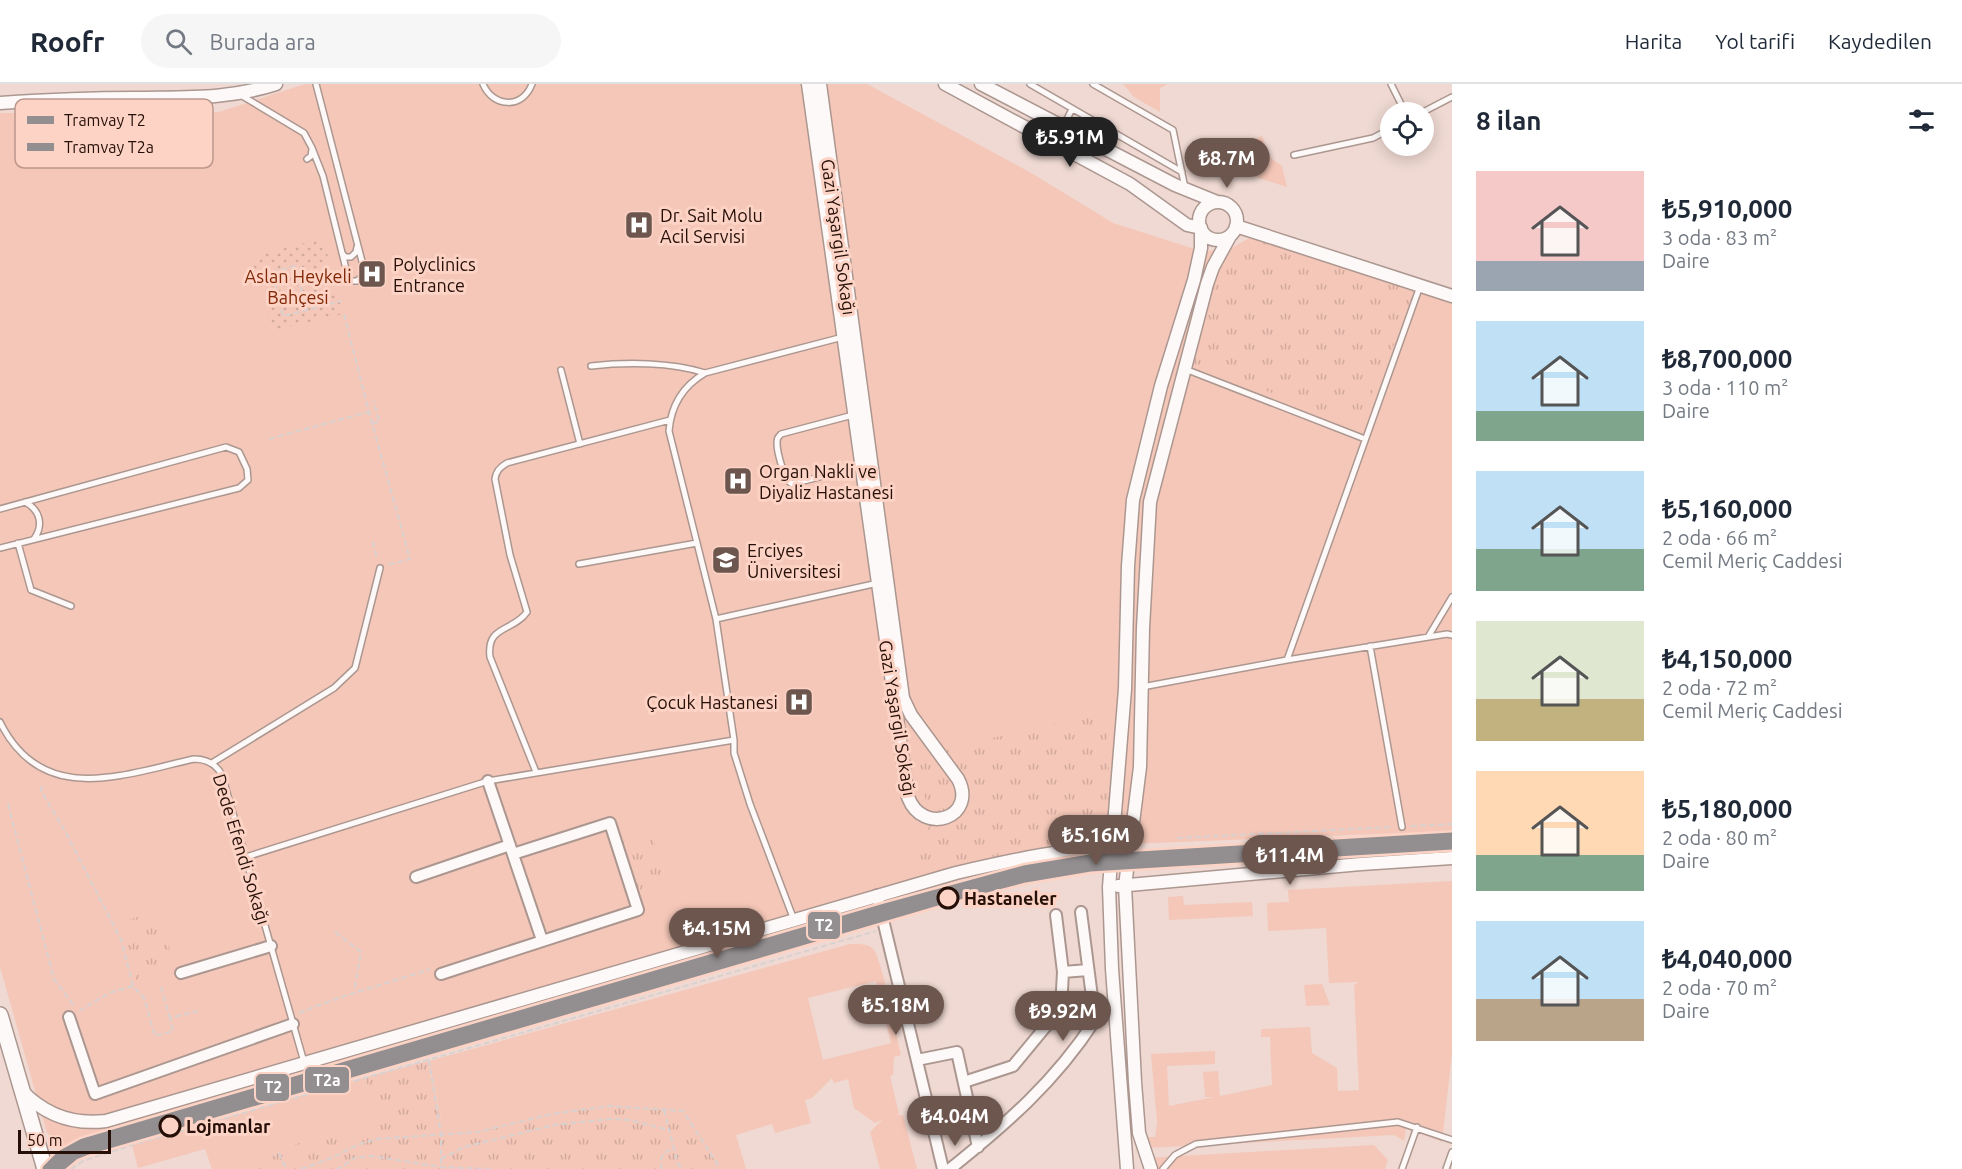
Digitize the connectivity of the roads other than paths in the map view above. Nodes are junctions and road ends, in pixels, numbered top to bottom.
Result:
1 (276, 84) edge
2 (316, 84) edge
3 (483, 84) edge
4 (532, 84) edge
5 (808, 84) edge
6 (820, 84) edge
7 (945, 84) edge
8 (982, 84) edge
9 (1029, 84) edge
10 (1093, 84) edge
11 (1391, 84) edge
12 (238, 94) junction
13 (1452, 97) edge
14 (82, 99) edge
15 (193, 99) edge
16 (193, 99) edge
17 (15, 102) edge
18 (1400, 102) edge
19 (0, 103) edge
20 (1434, 106) edge
21 (1072, 109) junction
22 (1063, 127) junction
23 (1380, 135) edge
24 (1050, 140) junction
25 (312, 148) junction
26 (1294, 155) dead end
27 (307, 159) dead end
28 (1182, 171) junction
29 (1186, 189) junction
30 (1217, 202) junction
31 (1200, 228) junction
32 (1233, 231) junction
33 (357, 245) junction
34 (341, 253) junction
35 (1419, 286) junction
36 (1452, 296) edge
37 (843, 337) junction
38 (591, 366) dead end
39 (1184, 369) junction
40 (561, 370) dead end
41 (705, 373) junction
42 (854, 415) junction
43 (670, 420) junction
44 (1365, 439) junction
45 (580, 444) junction
46 (862, 466) junction
47 (25, 502) junction
48 (0, 509) edge
49 (34, 539) junction
50 (18, 543) junction
51 (697, 543) junction
52 (0, 548) edge
53 (579, 564) dead end
54 (380, 568) road end
55 (878, 583) junction
56 (1452, 597) edge
57 (71, 606) dead end
58 (716, 620) junction
59 (1452, 635) edge
60 (1428, 637) junction
61 (1370, 646) junction
62 (1287, 660) junction
63 (1142, 687) junction
64 (0, 722) edge
65 (734, 740) junction
66 (212, 763) junction
67 (536, 772) junction
68 (488, 781) junction
69 (1402, 827) road end
70 (1129, 846) junction
71 (1112, 847) junction
72 (511, 849) junction
73 (246, 857) junction
74 (1452, 858) edge
75 (416, 877) dead end
76 (1110, 886) junction
77 (1125, 886) junction
78 (877, 896) junction
79 (1081, 912) dead end
80 (1056, 915) dead end
81 (795, 921) junction
82 (542, 940) junction
83 (271, 946) junction
84 (1088, 970) junction
85 (436, 971) road end
86 (1063, 972) junction
87 (181, 973) dead end
88 (0, 1015) edge
89 (69, 1017) dead end
90 (295, 1019) junction
91 (917, 1060) junction
92 (304, 1062) junction
93 (964, 1082) junction
94 (22, 1091) junction
95 (1418, 1127) junction
96 (1452, 1140) edge
97 (978, 1147) junction
98 (1452, 1152) edge
99 (45, 1169) edge
100 (943, 1169) edge
101 (950, 1169) edge
102 (1127, 1169) edge
103 (1151, 1169) edge
104 (1163, 1169) edge
105 (1402, 1169) edge
106 (1446, 1169) edge

1 - 12 street
2 - 33 lane
3 - 4 lane
5 - 37 street, Gazi Yaşargil Sokağı
6 - 55 street, Gazi Yaşargil Sokağı
7 - 24 street
8 - 22 street
9 - 21 lane
10 - 28 lane
11 - 18 lane
12 - 16 street
12 - 25 lane
13 - 20 lane
14 - 15 street
17 - 19 street
21 - 22 lane
21 - 28 lane
22 - 24 street
22 - 29 street
23 - 26 lane
24 - 31 street
25 - 27 lane
25 - 34 lane
28 - 29 lane
29 - 30 street
30 - 31 street
30 - 32 street
31 - 32 street
31 - 71 street
32 - 35 street
32 - 39 street
33 - 34 lane
33 - 34 lane
35 - 36 street
35 - 44 lane
37 - 41 lane
37 - 42 street, Gazi Yaşargil Sokağı
38 - 41 lane
39 - 44 lane
39 - 63 street
40 - 45 lane
41 - 43 lane
42 - 46 street, Gazi Yaşargil Sokağı
42 - 46 lane
43 - 45 lane
43 - 51 lane
44 - 62 lane
45 - 67 lane
46 - 55 street, Gazi Yaşargil Sokağı
47 - 48 lane
47 - 49 lane
47 - 49 lane
49 - 50 lane
50 - 52 lane
50 - 57 lane
51 - 53 lane
51 - 58 lane
54 - 66 lane
55 - 58 lane
56 - 60 lane
58 - 65 lane
59 - 60 lane
60 - 61 lane
61 - 62 lane
61 - 69 lane
62 - 63 lane
63 - 70 street
64 - 66 lane, Dede Efendi Sokağı
65 - 67 lane
65 - 81 lane
66 - 73 lane, Dede Efendi Sokağı
67 - 68 lane
68 - 72 street
68 - 73 lane
70 - 71 street
70 - 77 street
71 - 76 street
71 - 78 street
72 - 75 street
72 - 82 street
72 - 82 street
73 - 83 lane, Dede Efendi Sokağı
74 - 77 street
76 - 77 street
76 - 102 street
77 - 103 street
78 - 81 street
78 - 91 street
79 - 84 street
80 - 86 street
81 - 92 street
82 - 85 street
83 - 87 street
83 - 90 lane, Dede Efendi Sokağı
84 - 86 street
84 - 97 street
86 - 93 street
88 - 94 main road
89 - 90 street
90 - 92 lane, Dede Efendi Sokağı
91 - 93 street
91 - 100 street
92 - 94 street
93 - 97 street
94 - 99 main road
95 - 96 lane
95 - 104 lane
95 - 105 lane
97 - 101 street
98 - 106 lane

